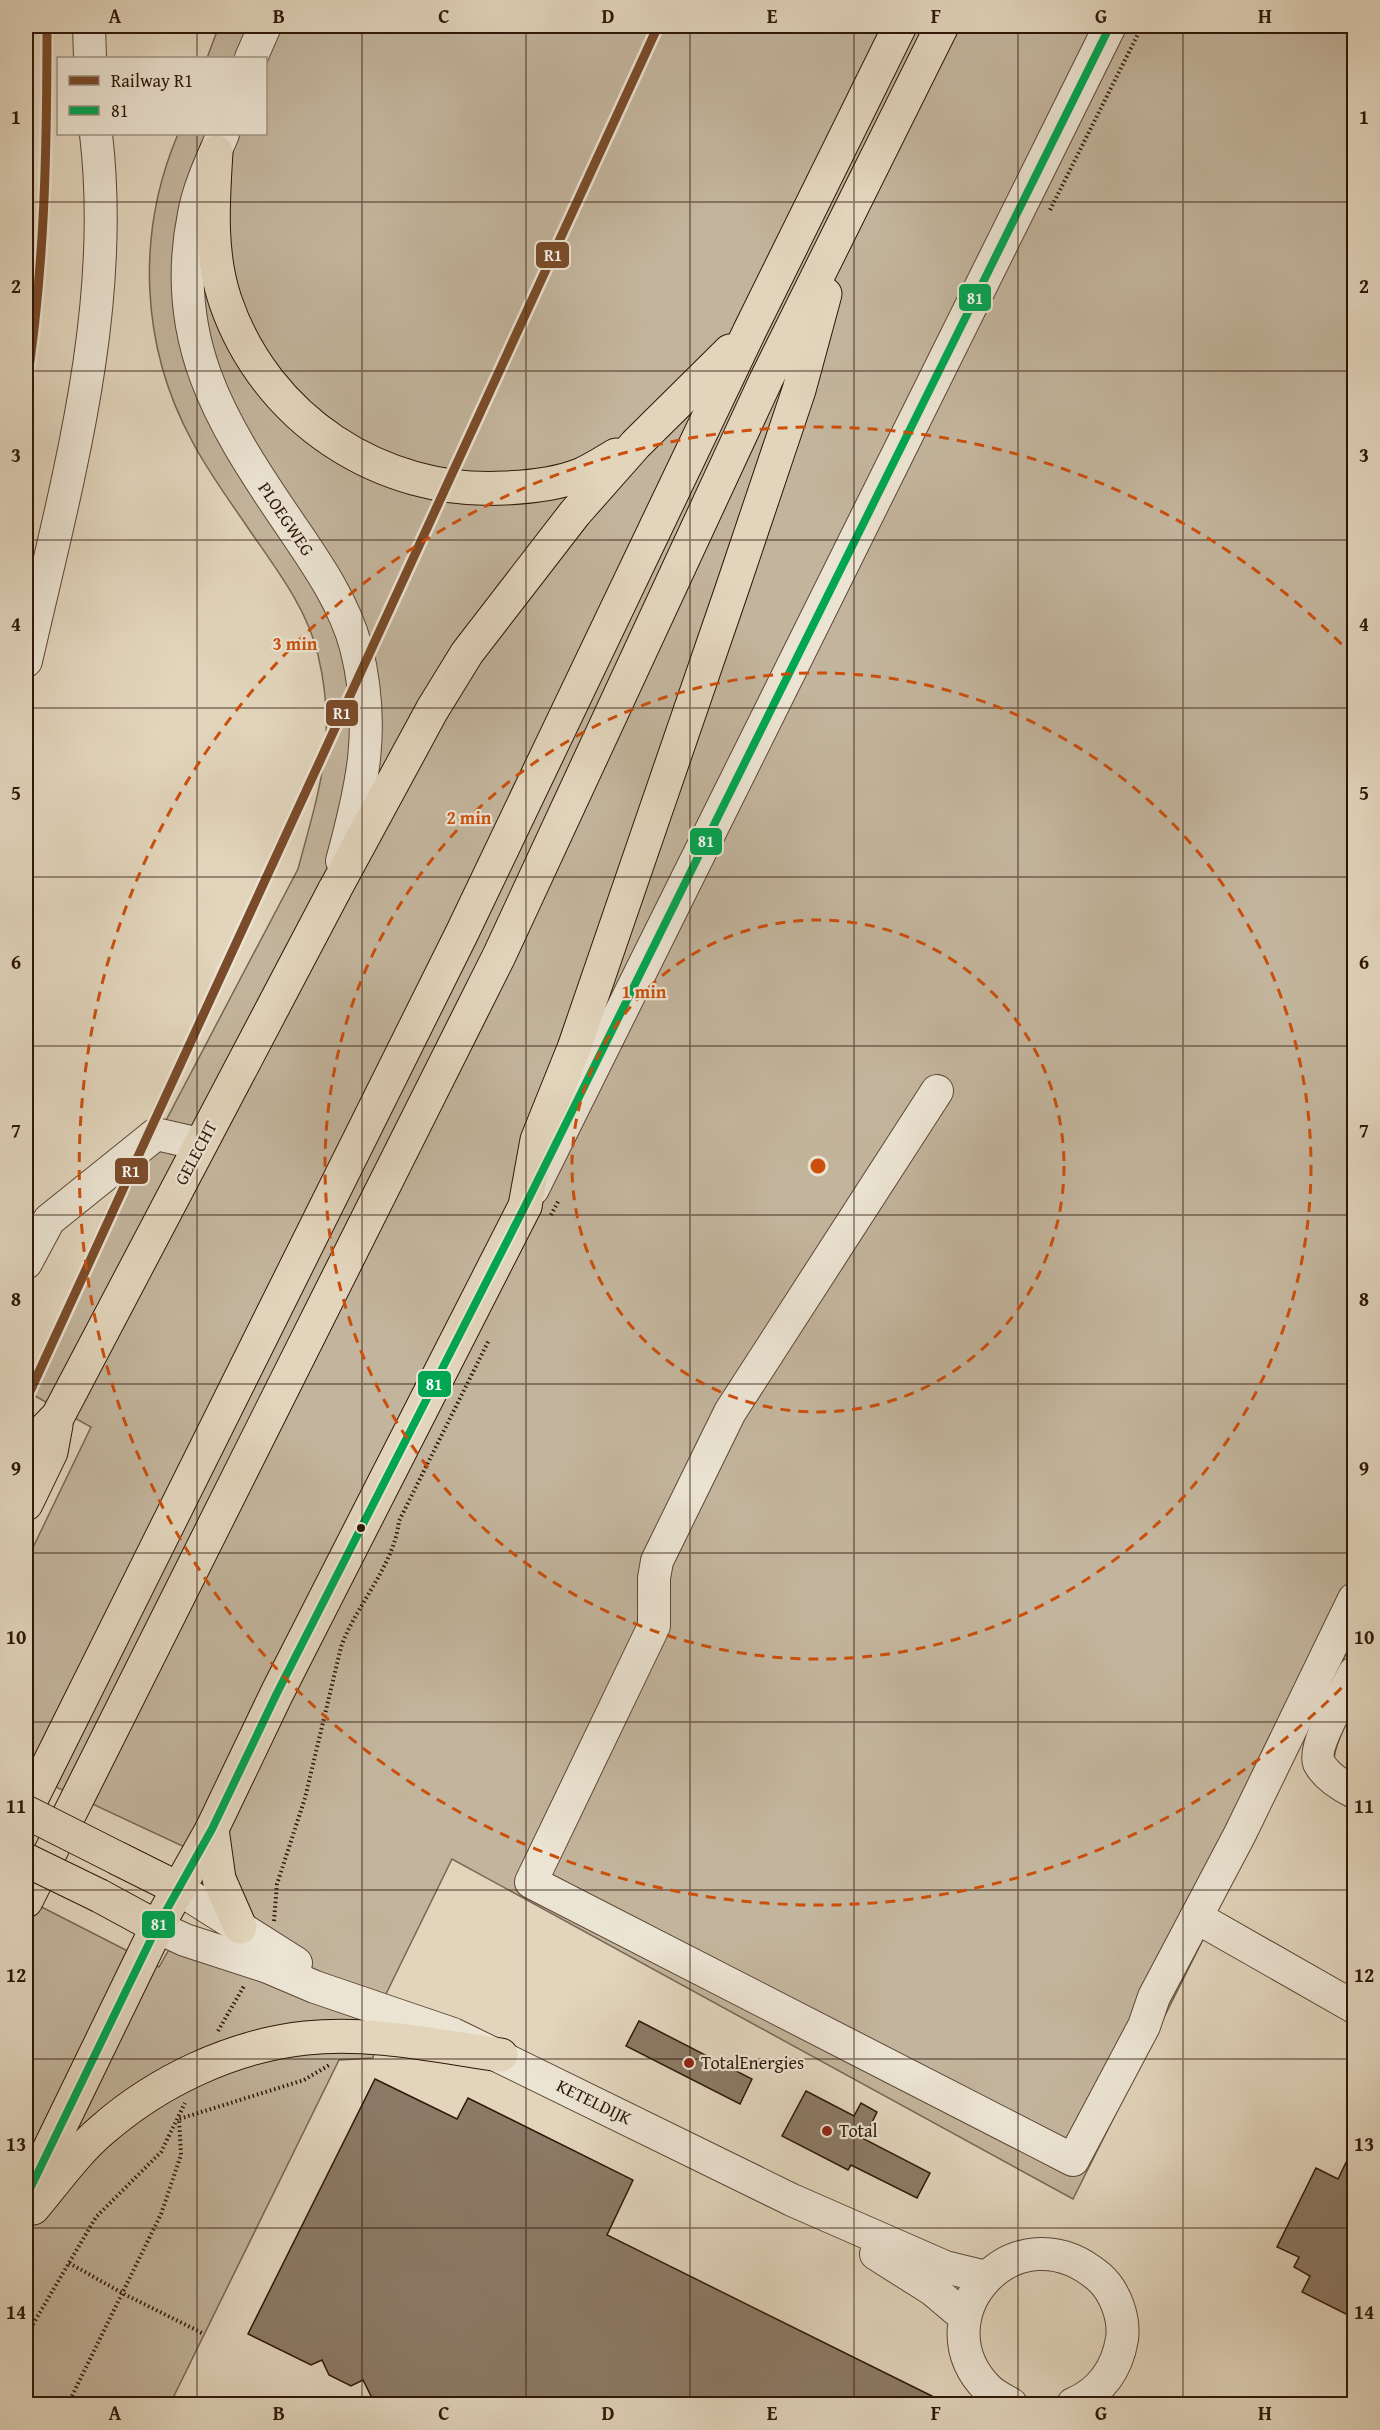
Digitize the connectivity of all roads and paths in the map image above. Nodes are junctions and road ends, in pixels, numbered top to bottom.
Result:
1 (89, 26) edge
2 (266, 26) edge
3 (900, 26) edge
4 (942, 26) edge
5 (1110, 26) edge
6 (1142, 26) edge
7 (90, 57) edge
8 (251, 57) edge
9 (96, 135) edge
10 (219, 142) edge
11 (1048, 214) dead end
12 (845, 223) junction
13 (750, 330) junction
14 (636, 444) junction
15 (26, 661) edge
16 (334, 891) junction
17 (938, 1091) dead end
18 (201, 1144) junction
19 (564, 1190) dead end
20 (536, 1214) junction
21 (26, 1263) edge
22 (489, 1339) dead end
23 (58, 1416) junction
24 (26, 1454) edge
25 (26, 1504) edge
26 (1354, 1599) edge
27 (1354, 1673) edge
28 (1354, 1792) edge
29 (26, 1811) edge
30 (212, 1829) junction
31 (26, 1860) edge
32 (179, 1888) junction
33 (26, 1901) edge
34 (1196, 1917) junction
35 (273, 1924) dead end
36 (157, 1927) junction
37 (240, 1927) junction
38 (246, 1983) dead end
39 (1354, 2007) edge
40 (393, 2013) junction
41 (216, 2037) dead end
42 (501, 2055) junction
43 (339, 2057) dead end
44 (187, 2100) dead end
45 (178, 2119) junction
46 (26, 2197) edge
47 (792, 2200) junction
48 (26, 2216) edge
49 (69, 2263) junction
50 (986, 2277) junction
51 (124, 2295) junction
52 (965, 2317) junction
53 (204, 2334) dead end
54 (26, 2336) edge
55 (68, 2404) edge
56 (1011, 2404) edge
57 (1073, 2404) edge

1 - 7 street
2 - 8 street
3 - 13 main road
4 - 12 main road
5 - 20 street
6 - 11 path
9 - 15 street
10 - 14 main road
10 - 16 street, PLOEGWEG
12 - 20 main road
12 - 33 main road
13 - 14 main road
13 - 29 main road
14 - 16 main road, GELECHT
16 - 18 main road, GELECHT
17 - 34 street
18 - 21 street
18 - 23 main road, GELECHT
19 - 20 path
20 - 30 main road
22 - 35 path
23 - 24 main road
23 - 25 main road
26 - 34 street
27 - 28 street
29 - 32 main road, bridge
30 - 32 main road
30 - 37 main road
31 - 36 main road, bridge
32 - 36 main road
32 - 37 street, KETELDIJK
34 - 39 street
36 - 40 street, KETELDIJK
36 - 46 main road
37 - 40 street, KETELDIJK
38 - 41 path
40 - 42 street, KETELDIJK
42 - 47 street, KETELDIJK
42 - 48 main road
43 - 45 path
44 - 45 path
45 - 49 path
45 - 51 path
47 - 50 street, KETELDIJK
47 - 52 street, KETELDIJK
49 - 51 path
49 - 54 path
50 - 52 street
50 - 57 street
51 - 53 path
51 - 55 path
52 - 56 street

